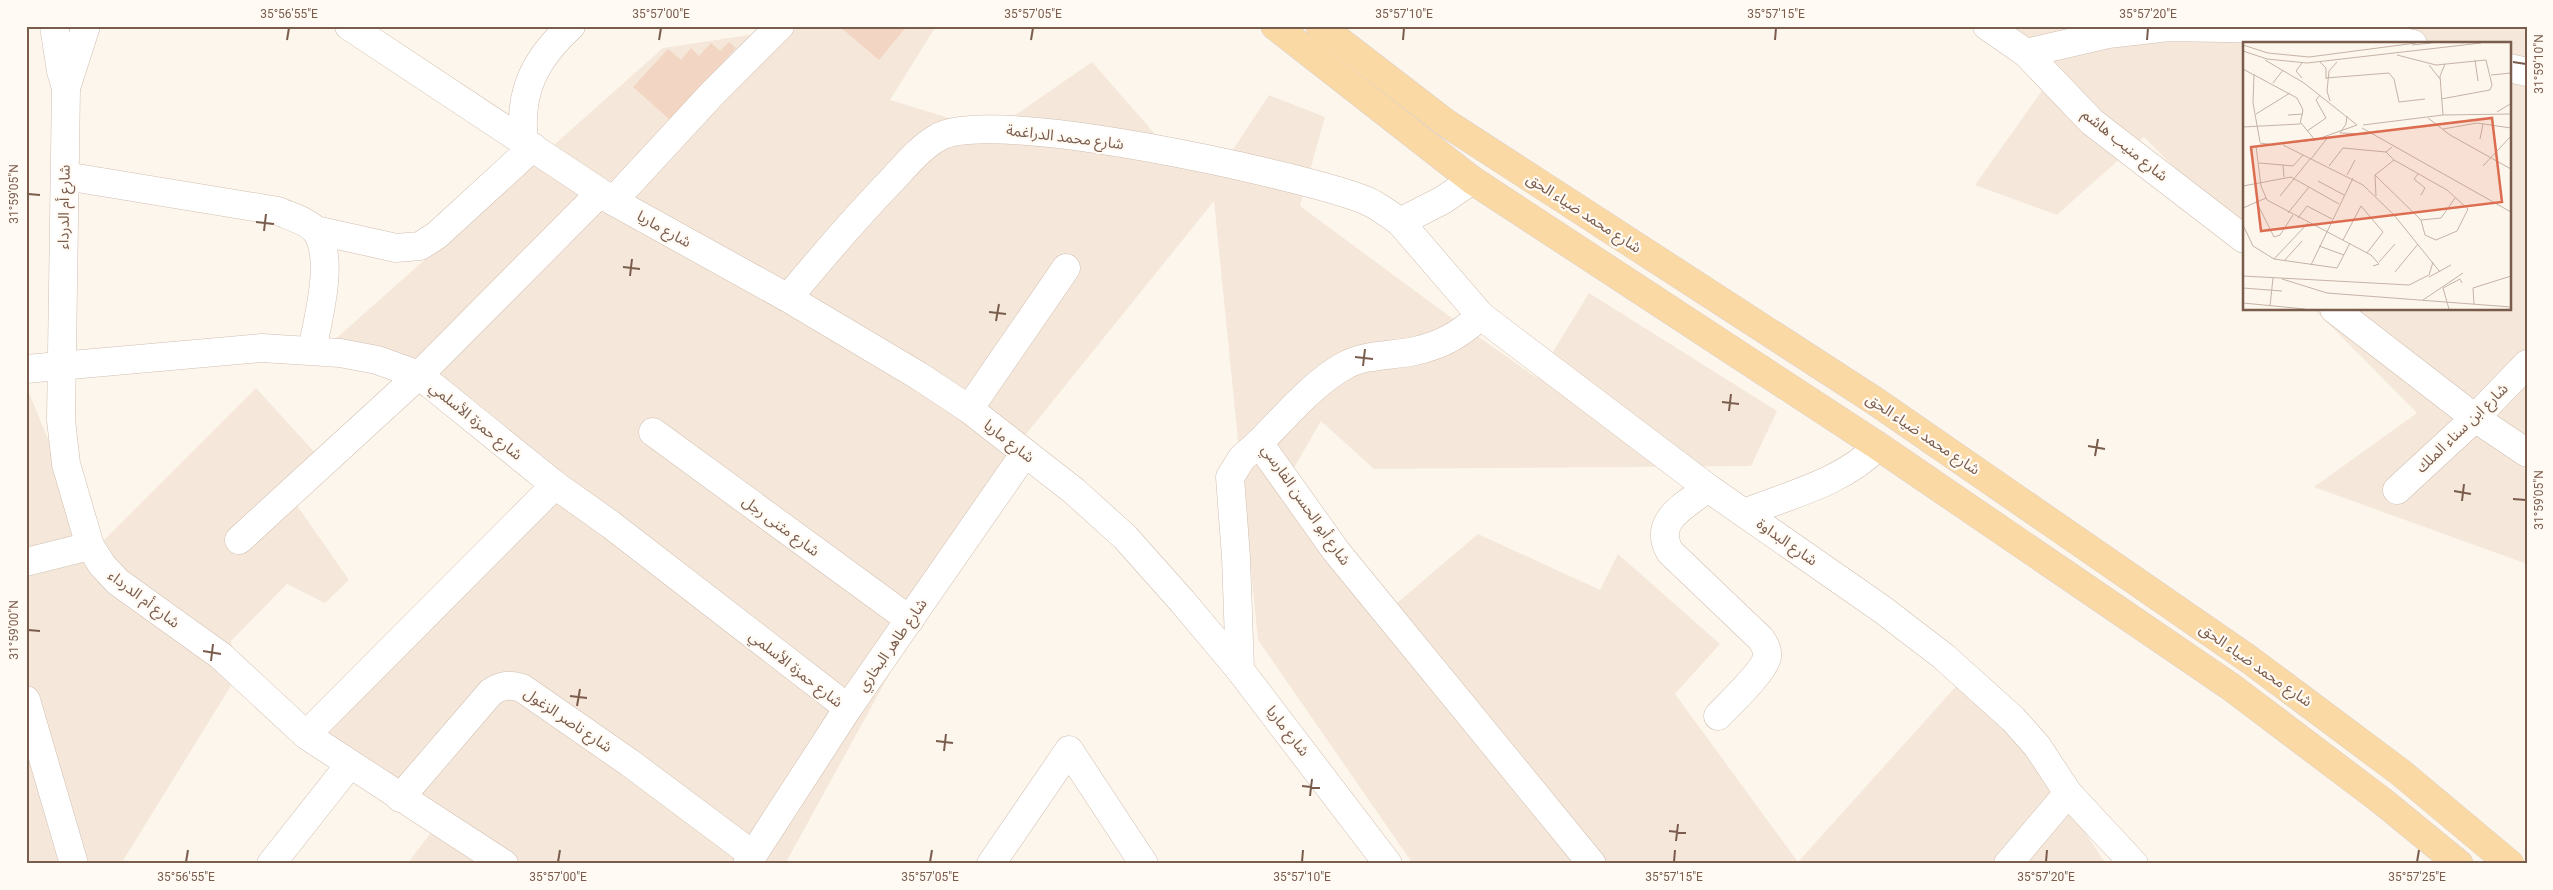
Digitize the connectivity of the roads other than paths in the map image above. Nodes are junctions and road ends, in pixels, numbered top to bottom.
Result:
1 (54, 26) edge
2 (86, 26) edge
3 (349, 26) edge
4 (571, 26) edge
5 (780, 26) edge
6 (1987, 26) edge
7 (1324, 28) edge
8 (1275, 29) edge
9 (2403, 42) edge
10 (2026, 53) junction
11 (2510, 68) edge
12 (2527, 72) edge
13 (66, 88) junction
14 (529, 144) junction
15 (65, 176) junction
16 (1472, 180) junction
17 (606, 197) junction
18 (1400, 222) junction
19 (315, 230) junction
20 (2243, 239) edge
21 (1066, 268) dead end
22 (788, 298) junction
23 (2335, 310) edge
24 (1482, 316) junction
25 (312, 350) junction
26 (62, 364) junction
27 (2527, 364) edge
28 (26, 369) edge
29 (419, 376) junction
30 (969, 409) junction
31 (2475, 418) junction
32 (653, 432) dead end
33 (1259, 442) junction
34 (1878, 446) junction
35 (1024, 453) junction
36 (2527, 453) edge
37 (555, 485) junction
38 (1708, 488) junction
39 (2397, 490) dead end
40 (1744, 513) junction
41 (239, 540) dead end
42 (90, 546) junction
43 (26, 562) edge
44 (910, 620) junction
45 (1240, 670) junction
46 (26, 700) edge
47 (848, 708) junction
48 (1718, 716) dead end
49 (306, 735) junction
50 (350, 764) junction
51 (2068, 792) junction
52 (400, 798) junction
53 (750, 860) edge
54 (500, 863) edge
55 (74, 864) edge
56 (271, 864) edge
57 (991, 864) edge
58 (1144, 864) edge
59 (1388, 864) edge
60 (1592, 864) edge
61 (2008, 864) edge
62 (2134, 864) edge
63 (2459, 864) edge
64 (2510, 864) edge

1 - 13 street, شارع أم الدرداء
2 - 13 street, شارع أم الدرداء
3 - 14 street, شارع ماريا
4 - 14 street
5 - 17 street
6 - 10 street, شارع منيب هاشم
7 - 64 main road, شارع محمد ضياء الحق
8 - 16 main road
9 - 10 street
10 - 20 street, شارع منيب هاشم
11 - 12 street
13 - 15 street, شارع أم الدرداء
14 - 17 street, شارع ماريا
14 - 19 street
15 - 19 street
15 - 26 street, شارع أم الدرداء
16 - 18 street
16 - 34 main road
17 - 22 street, شارع ماريا
17 - 29 street
18 - 22 street, شارع محمد الدراغمة
18 - 24 street
19 - 25 street
21 - 30 street
22 - 30 street, شارع ماريا
23 - 31 street
24 - 33 street, شارع أبو الحسن الفارسي
24 - 38 street, شارع البداوة
25 - 26 street, شارع حمزة الأسلمي
25 - 29 street, شارع حمزة الأسلمي
26 - 28 street, شارع حمزة الأسلمي
26 - 42 street, شارع أم الدرداء
27 - 31 street, شارع ابن سناء الملك
29 - 37 street, شارع حمزة الأسلمي
29 - 41 street
30 - 35 street, شارع ماريا
31 - 36 street
31 - 39 street, شارع ابن سناء الملك
32 - 44 street, شارع مثنى رجل
33 - 45 street
33 - 60 street, شارع أبو الحسن الفارسي
34 - 40 street
34 - 63 main road
35 - 44 street, شارع طاهر البخاري
35 - 45 street, شارع ماريا
37 - 47 street, شارع حمزة الأسلمي
37 - 49 street
38 - 40 street, شارع البداوة
38 - 48 street
40 - 51 street, شارع البداوة
42 - 43 street
42 - 49 street, شارع أم الدرداء
44 - 47 street, شارع طاهر البخاري
45 - 59 street, شارع ماريا
46 - 55 street
47 - 53 street, شارع طاهر البخاري
49 - 50 street, شارع أم الدرداء
50 - 52 street, شارع أم الدرداء
50 - 56 street
51 - 61 street
51 - 62 street, شارع البداوة
52 - 53 street, شارع ناصر الزغول
52 - 54 street, شارع أم الدرداء
57 - 58 street

